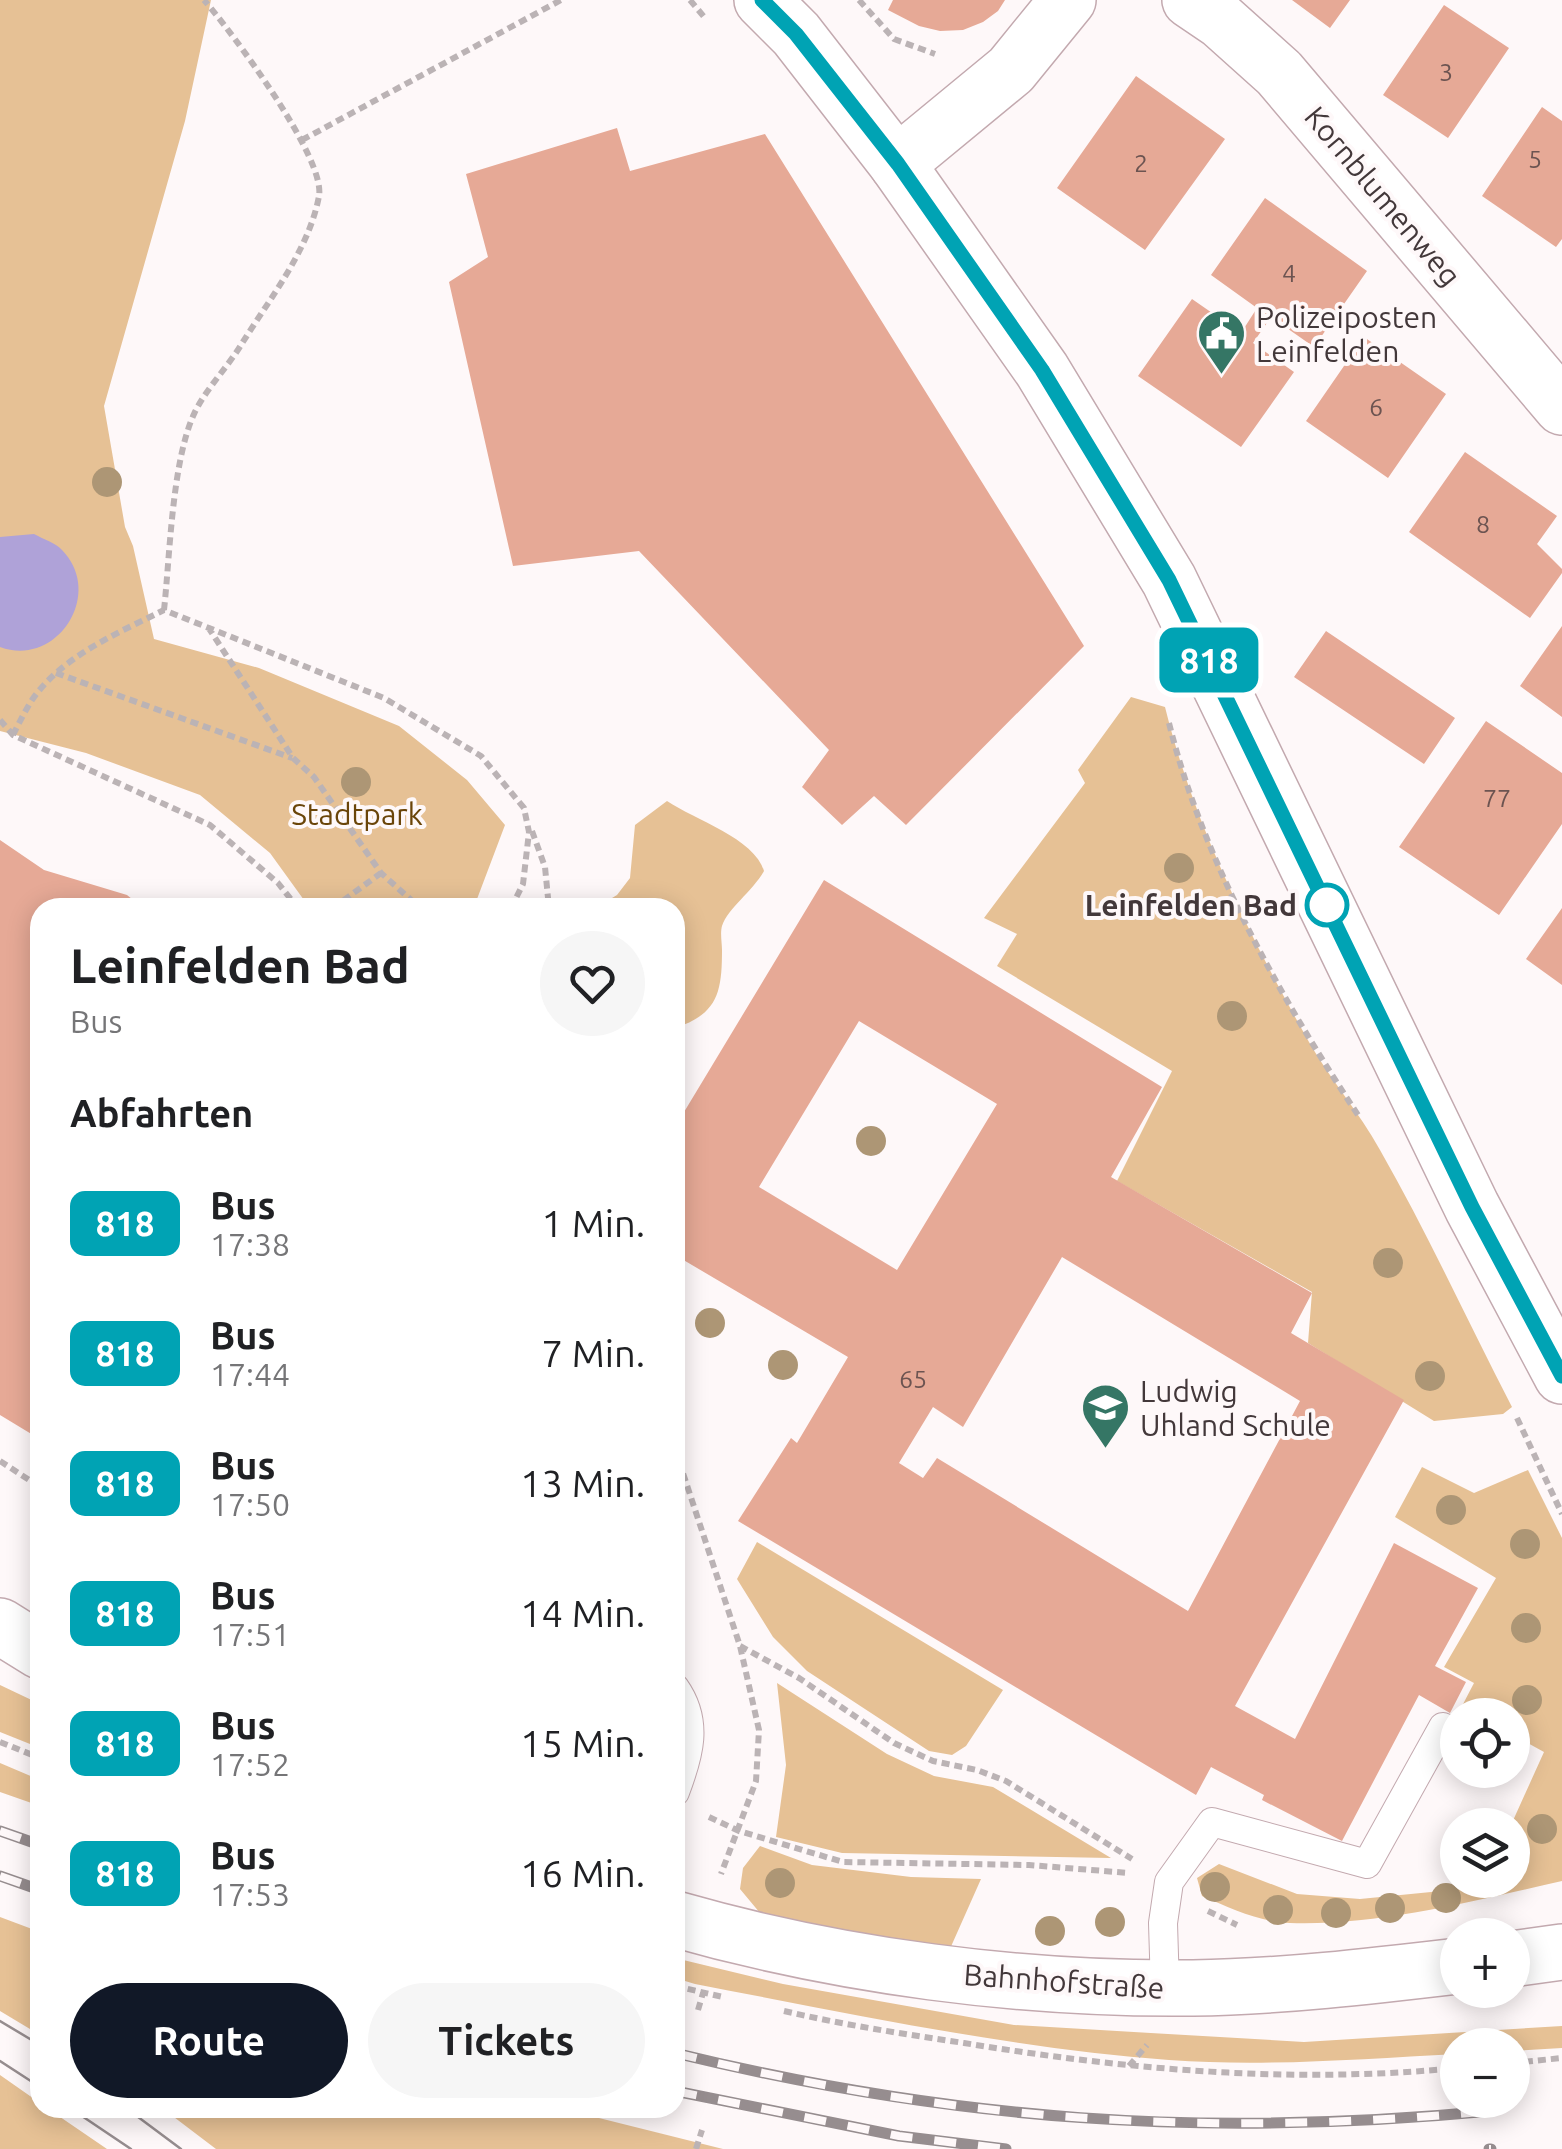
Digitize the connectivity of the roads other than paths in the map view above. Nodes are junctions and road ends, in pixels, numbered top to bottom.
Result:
1 (762, 0) edge
2 (1068, 0) edge
3 (1190, 0) edge
4 (898, 164) junction
5 (1562, 407) edge
6 (1562, 1376) edge
7 (0, 1626) edge
8 (30, 1645) edge
9 (685, 1703) edge
10 (1440, 1733) edge
11 (685, 1766) edge
12 (685, 1921) edge
13 (1562, 1952) edge
14 (1530, 1957) edge
15 (1440, 1968) edge
16 (1165, 1988) junction

1 - 4 street
2 - 4 street
3 - 5 street, Kornblumenweg
4 - 6 street
7 - 8 street
9 - 11 lane
10 - 16 lane
12 - 16 street, Bahnhofstraße
13 - 14 street
15 - 16 street, Bahnhofstraße

